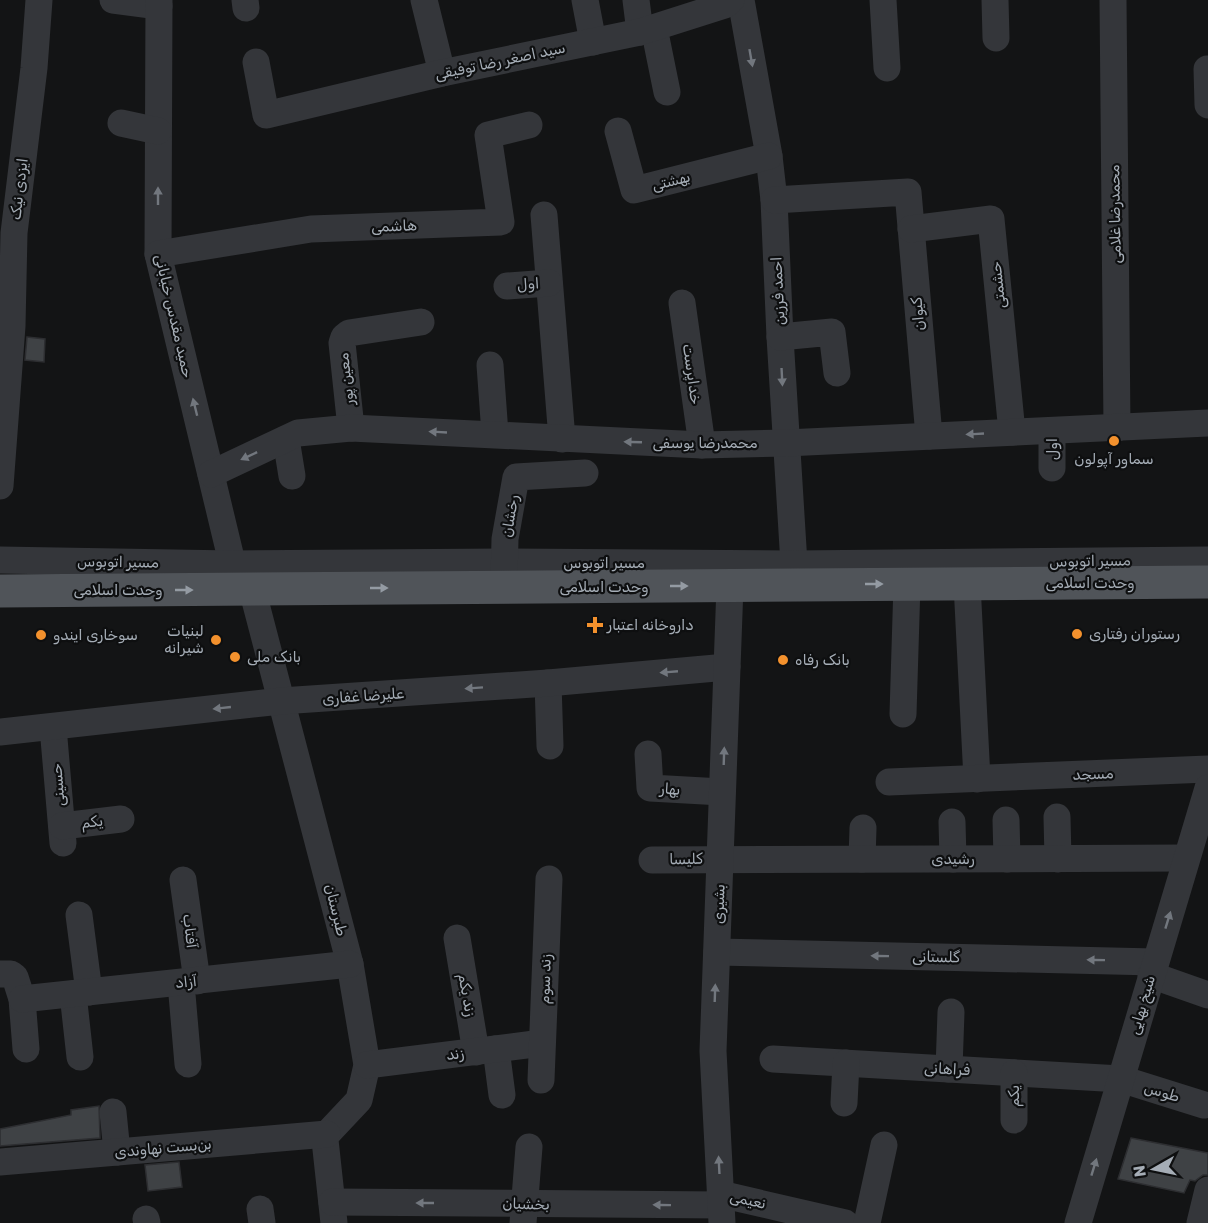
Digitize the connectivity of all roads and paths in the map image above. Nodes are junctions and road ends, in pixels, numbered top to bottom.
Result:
1 (39, 0) edge
2 (113, 0) edge
3 (424, 0) edge
4 (585, 0) edge
5 (636, 0) edge
6 (731, 0) edge
7 (741, 0) edge
8 (883, 0) edge
9 (995, 0) edge
10 (1113, 0) edge
11 (159, 3) edge
12 (647, 30) junction
13 (996, 38) dead end
14 (593, 42) junction
15 (256, 62) dead end
16 (887, 68) dead end
17 (1207, 69) edge
18 (442, 73) junction
19 (667, 92) dead end
20 (1208, 105) edge
21 (121, 123) dead end
22 (529, 125) dead end
23 (618, 130) dead end
24 (159, 132) junction
25 (769, 156) junction
26 (774, 200) junction
27 (544, 215) dead end
28 (910, 229) junction
29 (7, 232) edge
30 (158, 254) junction
31 (549, 283) junction
32 (507, 286) dead end
33 (682, 303) dead end
34 (421, 322) dead end
35 (780, 337) junction
36 (490, 365) dead end
37 (837, 373) dead end
38 (3, 418) edge
39 (1208, 423) edge
40 (351, 428) junction
41 (1117, 428) junction
42 (1052, 430) junction
43 (1012, 432) junction
44 (495, 434) junction
45 (929, 436) junction
46 (286, 439) junction
47 (562, 440) junction
48 (786, 443) junction
49 (702, 445) junction
50 (1052, 468) dead end
51 (585, 473) dead end
52 (211, 474) junction
53 (292, 476) dead end
54 (0, 486) edge
55 (0, 560) edge
56 (1208, 560) edge
57 (504, 575) junction
58 (795, 575) junction
59 (241, 581) junction
60 (1208, 582) edge
61 (907, 584) junction
62 (967, 584) junction
63 (730, 586) junction
64 (0, 591) edge
65 (727, 667) junction
66 (548, 683) junction
67 (281, 701) junction
68 (903, 714) dead end
69 (53, 727) junction
70 (0, 732) edge
71 (550, 746) dead end
72 (648, 754) dead end
73 (1208, 769) edge
74 (977, 778) junction
75 (889, 782) dead end
76 (1208, 788) edge
77 (722, 792) junction
78 (1057, 817) dead end
79 (121, 819) dead end
80 (1006, 820) dead end
81 (952, 822) dead end
82 (863, 828) dead end
83 (63, 834) joint
84 (1186, 858) junction
85 (720, 859) junction
86 (862, 859) junction
87 (953, 859) junction
88 (1007, 859) junction
89 (1058, 859) junction
90 (652, 860) dead end
91 (549, 879) dead end
92 (183, 880) dead end
93 (79, 915) dead end
94 (457, 938) dead end
95 (717, 952) junction
96 (350, 964) junction
97 (1153, 968) junction
98 (189, 982) junction
99 (12, 983) edge
100 (81, 993) junction
101 (1208, 995) edge
102 (951, 1012) dead end
103 (542, 1043) junction
104 (26, 1049) dead end
105 (486, 1051) junction
106 (80, 1058) dead end
107 (773, 1059) dead end
108 (846, 1063) junction
109 (188, 1064) dead end
110 (367, 1065) junction
111 (949, 1069) junction
112 (1014, 1072) junction
113 (1121, 1079) junction
114 (541, 1080) dead end
115 (502, 1095) dead end
116 (844, 1103) dead end
117 (1203, 1108) edge
118 (113, 1112) dead end
119 (1014, 1120) dead end
120 (327, 1134) junction
121 (884, 1146) dead end
122 (529, 1147) dead end
123 (117, 1152) junction
124 (0, 1162) edge
125 (1208, 1190) edge
126 (721, 1207) edge
127 (333, 1212) edge
128 (471, 1213) edge
129 (524, 1213) edge
130 (845, 1223) edge
131 (867, 1223) edge
132 (1078, 1223) edge
133 (1200, 1223) edge

1 - 29 street, ایزدی نیک
2 - 11 street
3 - 18 street
4 - 14 street
5 - 12 street
6 - 12 street, سید اصغر رضا توفیقی
7 -> 25 street, احمد فرزین
8 - 16 street
9 - 13 street
10 - 41 street, محمدرضا غلامی
11 - 24 street, حمید مقدس خیابانی
12 - 14 street, سید اصغر رضا توفیقی
12 - 19 street
14 - 18 street, سید اصغر رضا توفیقی
15 - 18 street, سید اصغر رضا توفیقی
17 - 20 street
21 - 24 street
22 - 30 street, هاشمی
23 - 25 street, بهشتی
30 -> 24 street, حمید مقدس خیابانی
25 - 26 street, احمد فرزین
26 - 28 street, کیوان
26 - 35 street, احمد فرزین
27 - 31 street
28 - 43 street, حشمتی
28 - 45 street, کیوان
29 - 38 street, ایزدی نیک
52 -> 30 street, حمید مقدس خیابانی
31 - 32 street, اول
31 - 47 street
33 - 49 street, خداپرست
34 - 40 street, معین پور
35 - 37 street
35 -> 48 street, احمد فرزین
36 - 44 street
38 - 54 street, ایزدی نیک
39 - 41 street, محمدرضا یوسفی
44 -> 40 street, محمدرضا یوسفی
40 - 46 street, محمدرضا یوسفی
41 - 42 street, محمدرضا یوسفی
42 - 43 street, محمدرضا یوسفی
42 - 50 street, اول
43 -> 45 street, محمدرضا یوسفی
44 - 47 street, محمدرضا یوسفی
45 - 48 street, محمدرضا یوسفی
46 -> 52 street, محمدرضا یوسفی
46 - 53 street
49 -> 47 street, محمدرضا یوسفی
48 - 49 street, محمدرضا یوسفی
48 - 58 street, احمد فرزین
51 - 57 street, رخشان
52 - 59 street, حمید مقدس خیابانی
55 - 59 street, مسیر اتوبوس
56 - 58 street, مسیر اتوبوس
57 - 58 street, مسیر اتوبوس
57 - 59 main road, وحدت اسلامی
57 -> 63 main road, وحدت اسلامی
58 -> 61 main road, وحدت اسلامی
58 - 63 main road, وحدت اسلامی
64 -> 59 main road, وحدت اسلامی
59 - 67 street, طبرستان
60 - 62 main road, وحدت اسلامی
61 - 62 main road, وحدت اسلامی
61 - 68 street
62 - 74 street
63 - 65 street, بشیری
65 -> 66 street, علیرضا غفاری
77 -> 65 street, بشیری
66 -> 67 street, علیرضا غفاری
66 - 71 street
67 -> 69 street, علیرضا غفاری
67 - 96 street, طبرستان
69 - 70 street, علیرضا غفاری
69 - 83 street, حسینی
72 - 77 street, بهار
73 - 74 street, مسجد
74 - 75 street, مسجد
76 - 84 street, شیخ بهایی
77 - 85 street, بشیری
78 - 89 street
79 - 83 street, یکم
80 - 88 street
81 - 87 street
82 - 86 street
84 - 89 street, رشیدی
97 -> 84 street, شیخ بهایی
85 - 86 street, رشیدی
85 - 90 street, کلیسا
85 - 95 street, بشیری
86 - 87 street, رشیدی
87 - 88 street, رشیدی
88 - 89 street, رشیدی
91 - 103 street, زند سوم
92 - 98 street, آفتاب
93 - 100 street
94 - 105 street, زند یکم
97 -> 95 street, گلستانی
126 -> 95 street, بشیری
96 - 98 street, آزاد
96 - 110 street, طبرستان
97 - 101 street, گلستانی
97 - 113 street, شیخ بهایی
98 - 100 street, آزاد
98 - 109 street, آفتاب
99 - 100 street, آزاد
99 - 104 street
100 - 106 street
102 - 111 street
103 - 105 street, زند
103 - 114 street, زند سوم
105 - 110 street, زند
105 - 115 street, زند یکم
107 - 108 street, فراهانی
108 - 111 street, فراهانی
108 - 116 street
110 - 120 street, طبرستان
111 - 112 street, فراهانی
112 - 113 street, فراهانی
112 - 119 street, یکم
113 - 117 street, طوس
132 -> 113 street, شیخ بهایی
118 - 123 street
120 - 123 street, بن‌بست نهاوندی
120 - 127 street
121 - 131 street
122 - 129 street
123 - 124 street, بن‌بست نهاوندی
125 - 133 street
126 -> 129 street, بخشیان
126 - 130 street, نعیمی
128 -> 127 street, بخشیان
128 - 129 street, بخشیان

